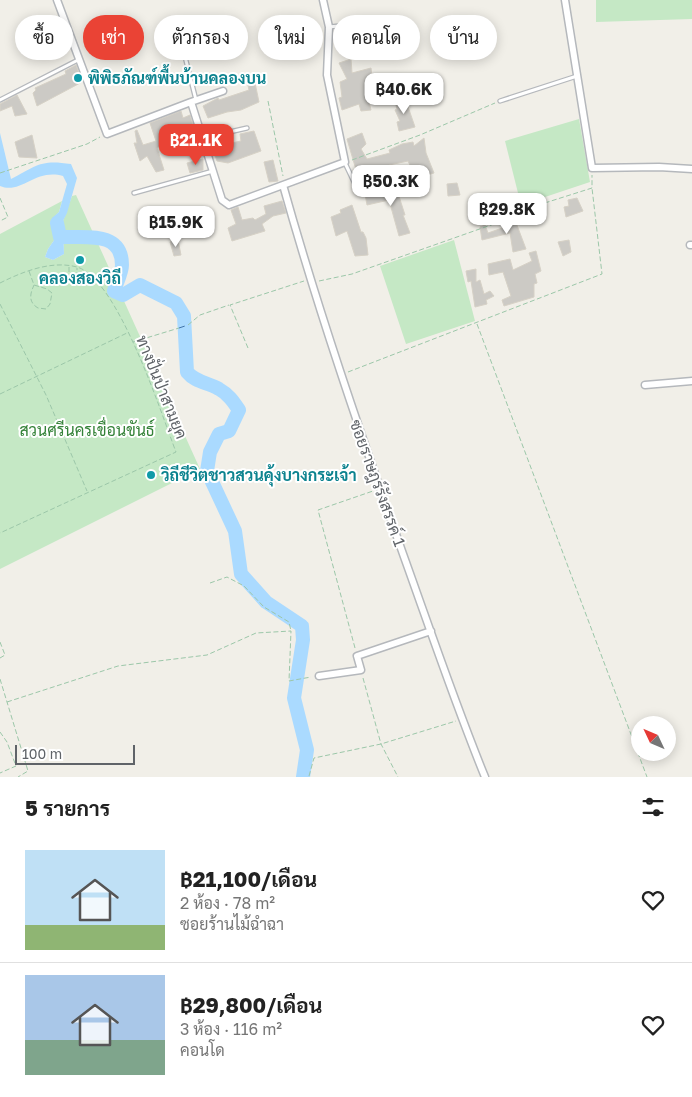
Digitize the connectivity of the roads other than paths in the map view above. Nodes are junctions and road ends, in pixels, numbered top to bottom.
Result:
1 (57, 0) edge
2 (322, 0) edge
3 (565, 0) edge
4 (329, 27) junction
5 (333, 27) edge
6 (79, 60) junction
7 (185, 60) edge
8 (578, 76) junction
9 (223, 91) dead end
10 (0, 100) edge
11 (193, 101) junction
12 (500, 101) road end
13 (247, 128) dead end
14 (203, 138) junction
15 (345, 162) junction
16 (692, 169) edge
17 (214, 171) junction
18 (375, 182) dead end
19 (284, 184) junction
20 (134, 193) dead end
21 (688, 381) edge
22 (645, 384) dead end
23 (431, 631) junction
24 (319, 676) road end
25 (485, 777) edge

1 - 6 street
2 - 4 street
3 - 8 street
4 - 5 lane
4 - 15 street
6 - 10 lane
6 - 11 street
7 - 11 lane
8 - 12 lane
8 - 16 street
9 - 11 street
11 - 14 street
13 - 14 lane
14 - 17 street
15 - 18 lane
15 - 19 street
17 - 19 street
17 - 20 lane
19 - 23 street, ซอยราษฎร์รังสรรค์ 1
21 - 22 street
23 - 24 street
23 - 25 street, ซอยราษฎร์รังสรรค์ 1

